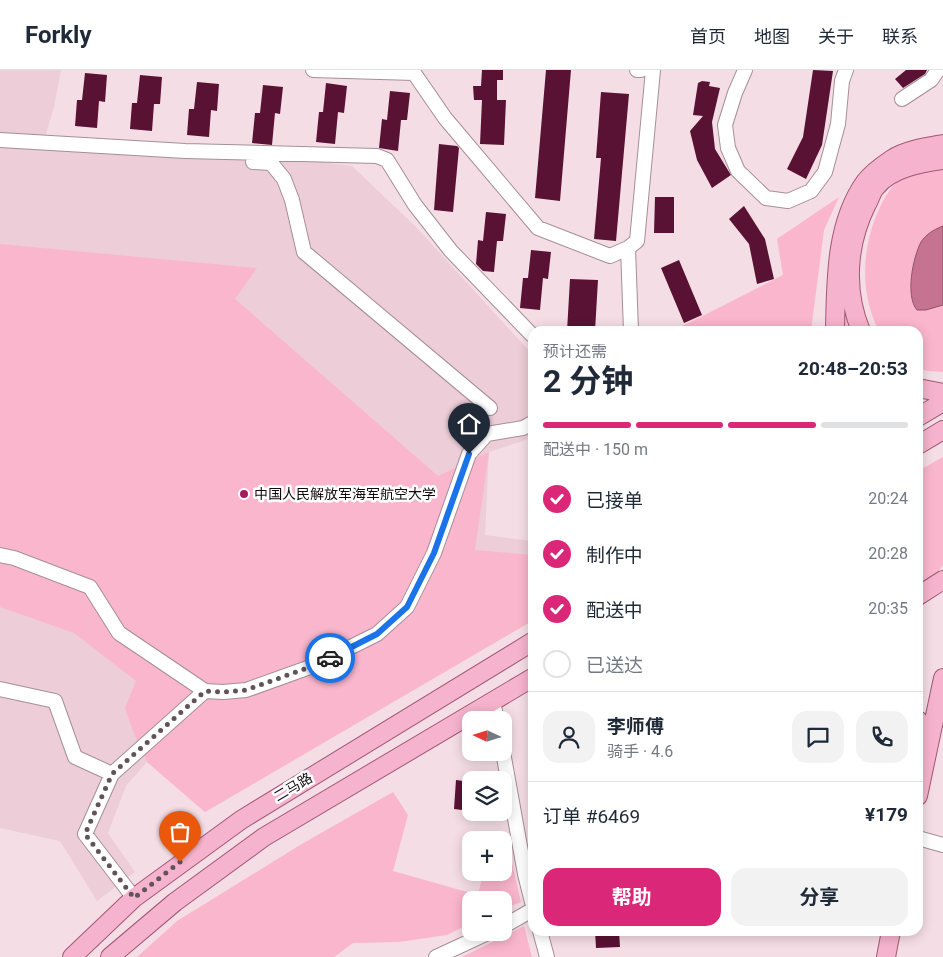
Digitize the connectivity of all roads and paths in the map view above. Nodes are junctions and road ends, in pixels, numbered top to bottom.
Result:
1 (313, 70) edge
2 (637, 70) edge
3 (641, 70) edge
4 (653, 70) edge
5 (744, 70) edge
6 (846, 70) edge
7 (938, 70) edge
8 (902, 99) dead end
9 (0, 140) edge
10 (943, 144) edge
11 (0, 147) edge
12 (943, 160) edge
13 (628, 248) junction
14 (858, 325) edge
15 (631, 326) edge
16 (834, 326) edge
17 (528, 331) edge
18 (923, 389) edge
19 (943, 393) edge
20 (943, 402) edge
21 (490, 408) dead end
22 (923, 414) edge
23 (528, 425) edge
24 (943, 430) edge
25 (923, 442) edge
26 (0, 555) edge
27 (943, 580) edge
28 (923, 593) edge
29 (528, 644) edge
30 (943, 678) edge
31 (528, 680) edge
32 (0, 689) edge
33 (205, 691) junction
34 (493, 702) junction
35 (495, 711) edge
36 (369, 742) junction
37 (505, 761) edge
38 (384, 766) junction
39 (923, 772) edge
40 (112, 774) junction
41 (923, 839) edge
42 (943, 845) edge
43 (528, 886) edge
44 (134, 898) junction
45 (528, 912) edge
46 (512, 921) edge
47 (541, 936) edge
48 (890, 936) edge
49 (471, 941) edge
50 (72, 957) edge
51 (110, 957) edge
52 (436, 957) edge
53 (547, 957) edge
54 (886, 957) edge

1 - 13 street
2 - 3 street
4 - 13 street
5 - 6 street
7 - 8 street
9 - 17 street
10 - 16 main road
11 - 21 street
12 - 14 main road
13 - 15 street
18 - 19 main road
20 - 22 main road
23 - 33 street
24 - 25 main road
26 - 33 street
27 - 28 main road
29 - 36 main road, 二马路
30 - 39 main road
31 - 34 main road, 二马路
32 - 40 street
33 - 40 street
34 - 35 street
34 - 38 main road, 二马路
36 - 38 main road
36 - 44 main road, 二马路
37 - 43 street
38 - 51 main road, 二马路
40 - 44 street
41 - 42 street
44 - 50 main road, 二马路
45 - 46 street
47 - 53 street
48 - 54 main road
49 - 52 street

